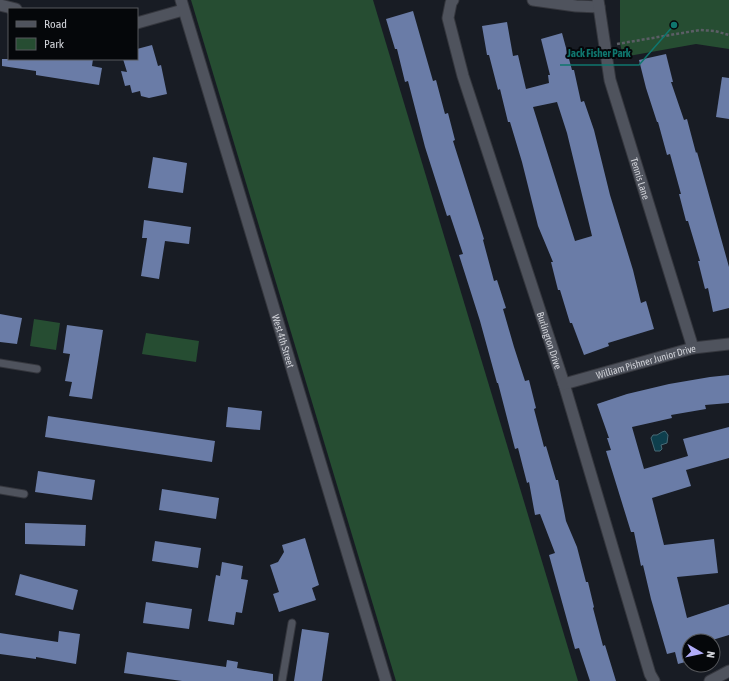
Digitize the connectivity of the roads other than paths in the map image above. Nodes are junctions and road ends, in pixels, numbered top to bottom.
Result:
1 (453, 0) edge
2 (533, 0) edge
3 (599, 2) edge
4 (0, 5) edge
5 (182, 5) edge
6 (12, 8) edge
7 (138, 23) edge
8 (729, 344) edge
9 (693, 348) junction
10 (0, 363) edge
11 (37, 369) dead end
12 (564, 384) junction
13 (0, 490) edge
14 (24, 494) dead end
15 (292, 623) dead end
16 (729, 671) edge
17 (282, 681) edge
18 (386, 681) edge
19 (654, 681) edge
20 (710, 681) edge

1 - 12 street, Burlington Drive
2 - 3 street
3 - 9 street, Tennis Lane
4 - 6 street
5 - 7 street
5 - 18 street, West 4th Street
8 - 9 street, William Pishner Junior Drive
9 - 12 street, William Pishner Junior Drive
10 - 11 lane
12 - 19 street, Burlington Drive
13 - 14 lane
15 - 17 lane
16 - 20 street

